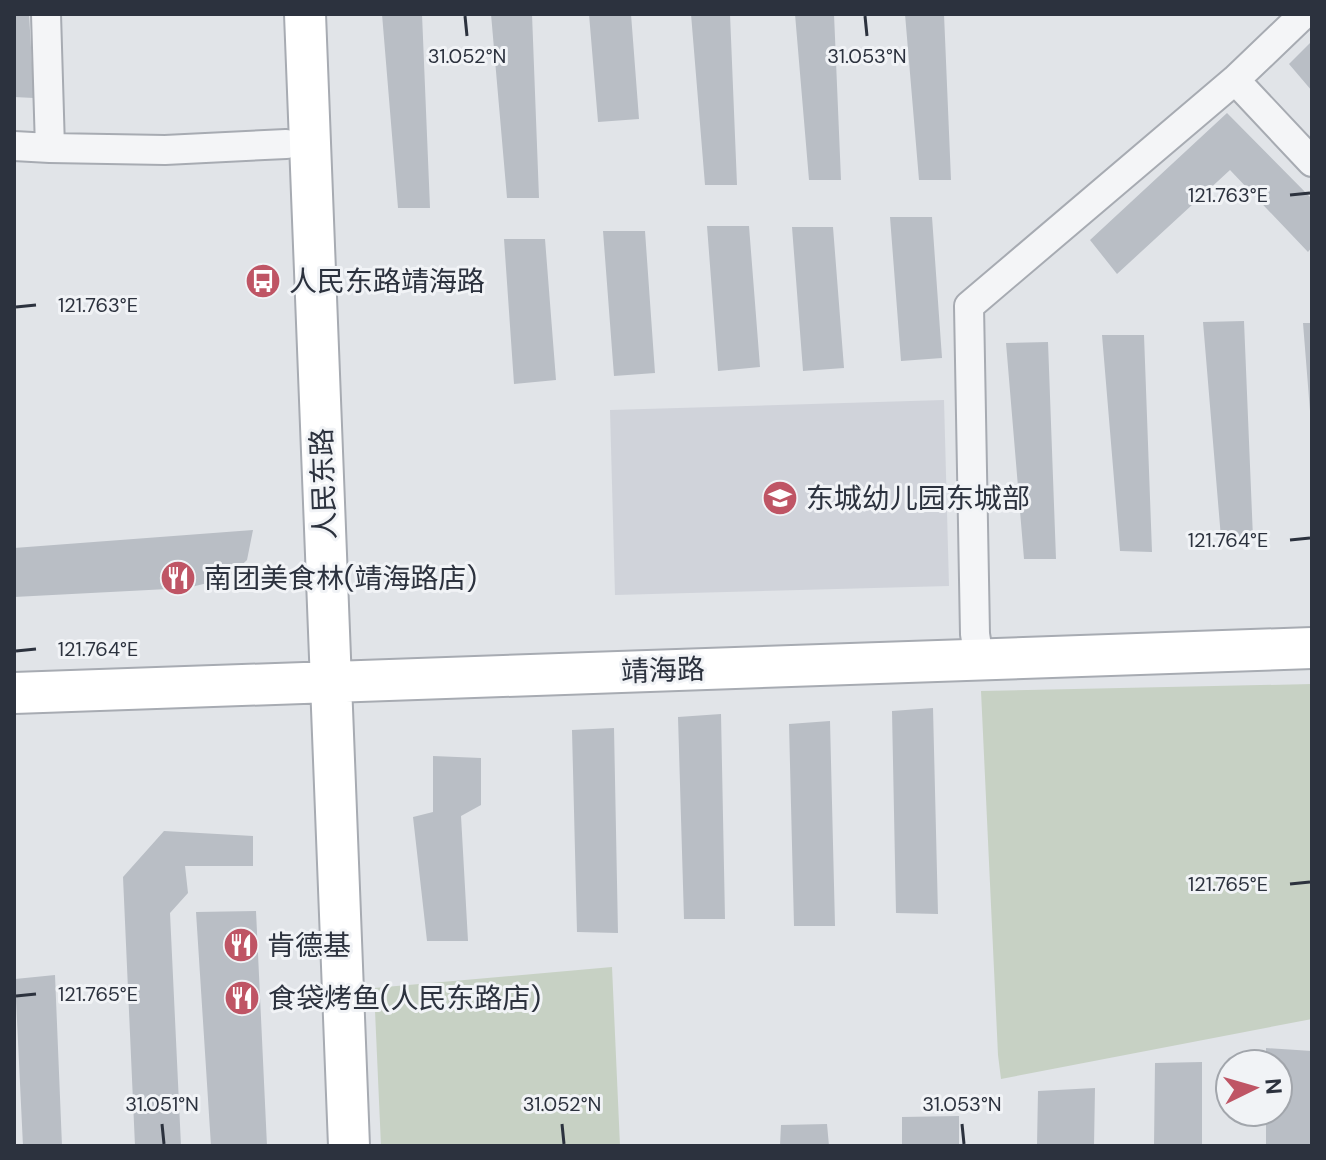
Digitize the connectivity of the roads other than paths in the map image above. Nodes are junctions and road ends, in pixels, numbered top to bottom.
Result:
1 (46, 14) edge
2 (281, 14) edge
3 (305, 14) edge
4 (1304, 14) edge
5 (1235, 80) junction
6 (286, 144) junction
7 (14, 146) edge
8 (50, 148) junction
9 (1312, 162) edge
10 (1312, 625) edge
11 (977, 647) junction
12 (1312, 648) edge
13 (14, 668) edge
14 (319, 670) junction
15 (14, 693) edge
16 (324, 1146) edge
17 (349, 1146) edge

1 - 8 street
2 - 6 street, 人民东路
3 - 14 street, 人民东路
4 - 5 street
5 - 9 street
5 - 11 street
6 - 8 street
6 - 14 street, 人民东路
7 - 8 street
10 - 11 street, 靖海路
11 - 12 street, 靖海路
11 - 14 street, 靖海路
13 - 14 street, 靖海路
14 - 15 street, 靖海路
14 - 16 street, 人民东路
14 - 17 street, 人民东路

